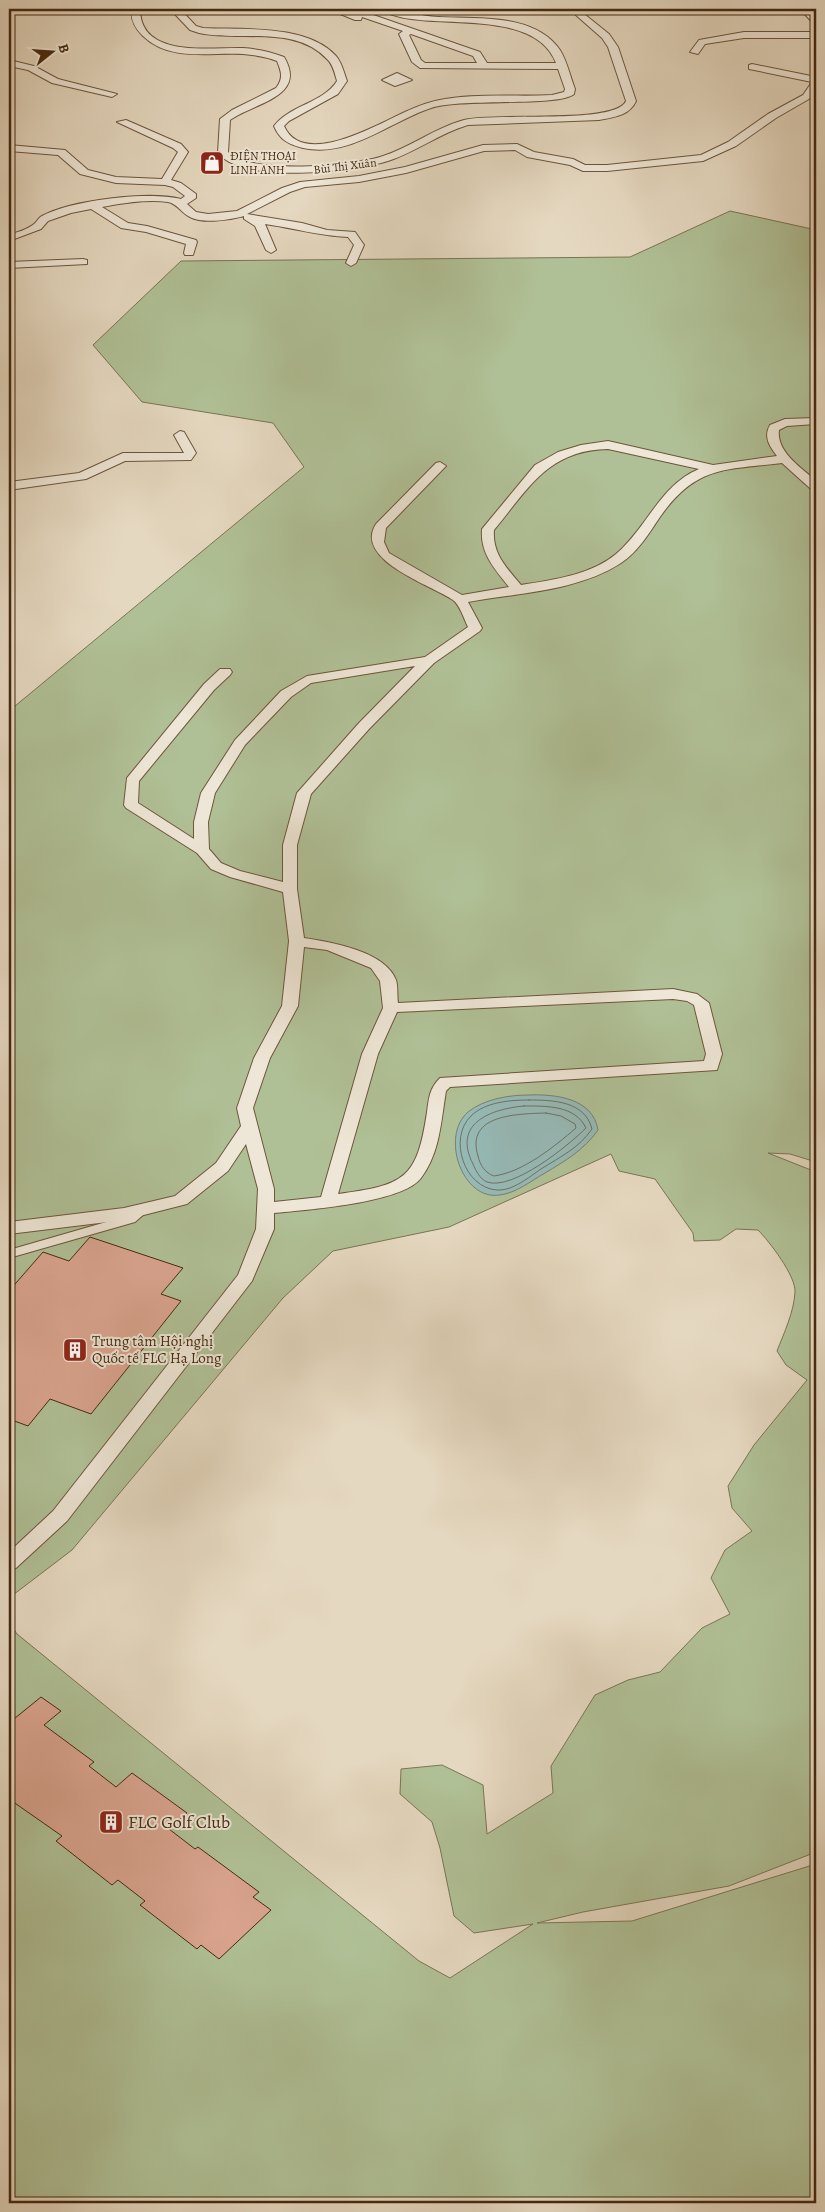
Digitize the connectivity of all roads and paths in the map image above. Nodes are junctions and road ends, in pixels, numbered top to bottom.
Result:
1 (136, 9) edge
2 (176, 9) edge
3 (332, 9) edge
4 (348, 9) edge
5 (383, 9) edge
6 (441, 9) edge
7 (496, 9) edge
8 (573, 9) edge
9 (804, 9) edge
10 (816, 21) edge
11 (407, 32) junction
12 (816, 35) edge
13 (695, 52) dead end
14 (9, 63) edge
15 (423, 66) junction
16 (561, 66) junction
17 (484, 67) junction
18 (752, 68) dead end
19 (404, 77) dead end
20 (816, 82) edge
21 (112, 94) dead end
22 (122, 122) dead end
23 (9, 148) edge
24 (165, 182) junction
25 (181, 204) junction
26 (94, 206) junction
27 (239, 214) junction
28 (254, 220) junction
29 (9, 238) edge
30 (272, 250) dead end
31 (189, 253) dead end
32 (83, 262) dead end
33 (351, 263) dead end
34 (9, 265) edge
35 (816, 421) edge
36 (180, 435) dead end
37 (785, 459) junction
38 (440, 466) dead end
39 (711, 468) junction
40 (9, 486) edge
41 (816, 487) edge
42 (517, 588) junction
43 (460, 599) junction
44 (429, 660) junction
45 (224, 672) dead end
46 (202, 850) junction
47 (290, 890) junction
48 (297, 941) junction
49 (391, 1008) junction
50 (250, 1125) junction
51 (328, 1200) junction
52 (146, 1208) junction
53 (266, 1208) junction
54 (9, 1228) edge
55 (9, 1254) edge
56 (9, 1563) edge

1 - 8 street
2 - 16 street
3 - 11 street
4 - 11 street
5 - 16 street
6 - 7 street
9 - 10 street
11 - 15 street
11 - 17 street
12 - 13 street
14 - 21 street
15 - 17 street
15 - 19 street
16 - 17 street
18 - 20 street
20 - 27 street, Bùi Thị Xuân
22 - 24 street
23 - 24 street
24 - 25 street
25 - 26 street, Bùi Thị Xuân
25 - 27 street, Bùi Thị Xuân
26 - 29 street, Bùi Thị Xuân
26 - 31 street
27 - 28 street
28 - 30 street
28 - 33 street
32 - 34 street
35 - 37 street
36 - 40 street
37 - 39 street
37 - 41 street
38 - 43 street
39 - 42 street
39 - 42 street
42 - 43 street
43 - 44 street
44 - 46 street
44 - 47 street
45 - 46 street
46 - 47 street
47 - 48 street
48 - 49 street
48 - 50 street
49 - 51 street
49 - 51 street
50 - 52 street
50 - 53 street
51 - 53 street
52 - 54 street
52 - 55 street
53 - 56 street

